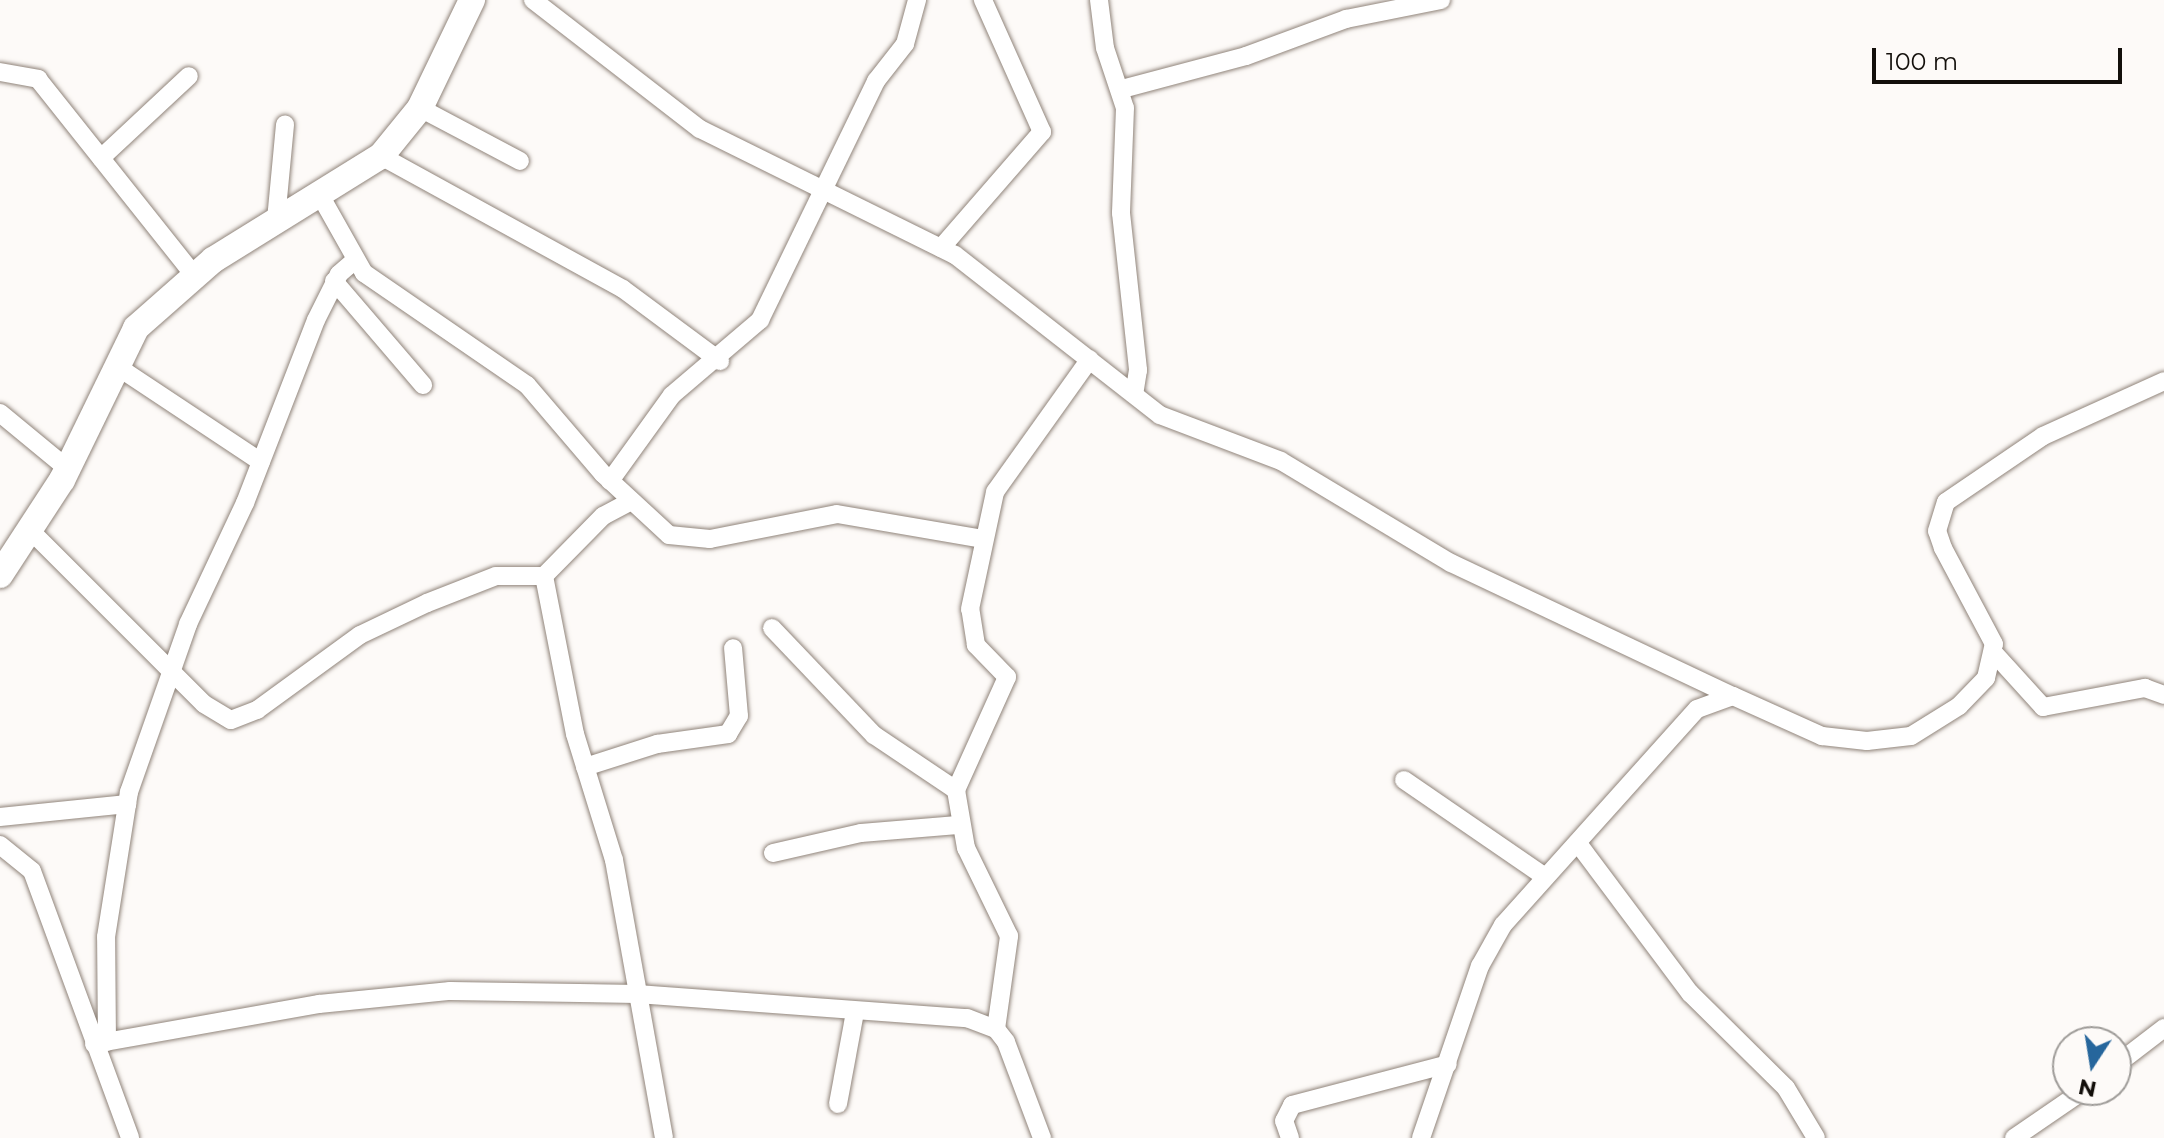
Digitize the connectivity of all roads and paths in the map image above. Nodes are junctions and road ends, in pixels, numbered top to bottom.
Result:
1 (472, 0) edge
2 (533, 0) edge
3 (917, 0) edge
4 (983, 0) edge
5 (1099, 0) edge
6 (1441, 0) edge
7 (0, 72) edge
8 (189, 76) dead end
9 (1122, 89) junction
10 (420, 108) junction
11 (285, 124) dead end
12 (381, 156) junction
13 (101, 158) junction
14 (520, 161) dead end
15 (824, 190) junction
16 (320, 195) junction
17 (276, 220) junction
18 (941, 248) junction
19 (353, 262) junction
20 (193, 274) junction
21 (334, 281) junction
22 (1090, 359) junction
23 (720, 361) junction
24 (115, 365) junction
25 (2164, 381) edge
26 (423, 385) dead end
27 (1134, 394) junction
28 (0, 413) edge
29 (261, 462) junction
30 (68, 469) junction
31 (610, 481) junction
32 (631, 501) junction
33 (29, 529) junction
34 (984, 539) junction
35 (0, 575) edge
36 (544, 576) junction
37 (772, 628) dead end
38 (733, 648) dead end
39 (1994, 653) junction
40 (172, 667) junction
41 (2164, 695) edge
42 (1733, 696) junction
43 (585, 767) junction
44 (1404, 780) dead end
45 (956, 790) junction
46 (127, 804) junction
47 (0, 817) edge
48 (958, 825) junction
49 (0, 845) edge
50 (1580, 846) junction
51 (773, 853) dead end
52 (1545, 877) junction
53 (637, 994) junction
54 (855, 1012) junction
55 (2164, 1028) edge
56 (996, 1029) junction
57 (101, 1043) junction
58 (2132, 1053) edge
59 (1448, 1064) junction
60 (838, 1104) dead end
61 (2061, 1106) edge
62 (130, 1138) edge
63 (664, 1138) edge
64 (1042, 1138) edge
65 (1290, 1138) edge
66 (1421, 1138) edge
67 (1816, 1138) edge
68 (2014, 1138) edge

1 - 10 highway
2 - 15 street
3 - 15 street
4 - 18 street
5 - 9 street
6 - 9 street
7 - 13 street
8 - 13 street
9 - 27 street
10 - 12 highway
10 - 14 street
11 - 17 street
12 - 16 highway
12 - 23 street
13 - 20 street
15 - 18 street
15 - 23 street
16 - 17 highway
16 - 19 street
17 - 20 highway
18 - 22 street
19 - 21 street
19 - 31 street
20 - 24 highway
21 - 26 street
21 - 29 street
22 - 27 street
22 - 34 street
23 - 31 street
24 - 29 street
24 - 30 highway
25 - 39 street
27 - 42 street
28 - 30 street
29 - 40 street
30 - 33 highway
31 - 32 street
32 - 34 street
32 - 36 street
33 - 35 highway
33 - 40 street
34 - 45 street
36 - 40 street
36 - 43 street
37 - 45 street
38 - 43 street
39 - 41 street
39 - 42 street
40 - 46 street
42 - 50 street
43 - 53 street
44 - 52 street
45 - 48 street
46 - 47 street
46 - 57 street
48 - 51 street
48 - 56 street
49 - 57 street
50 - 52 street
50 - 67 street
52 - 59 street
53 - 54 street
53 - 57 street
53 - 63 street
54 - 56 street
54 - 60 street
55 - 58 street
56 - 64 street
57 - 62 street
59 - 65 street
59 - 66 street
61 - 68 street

